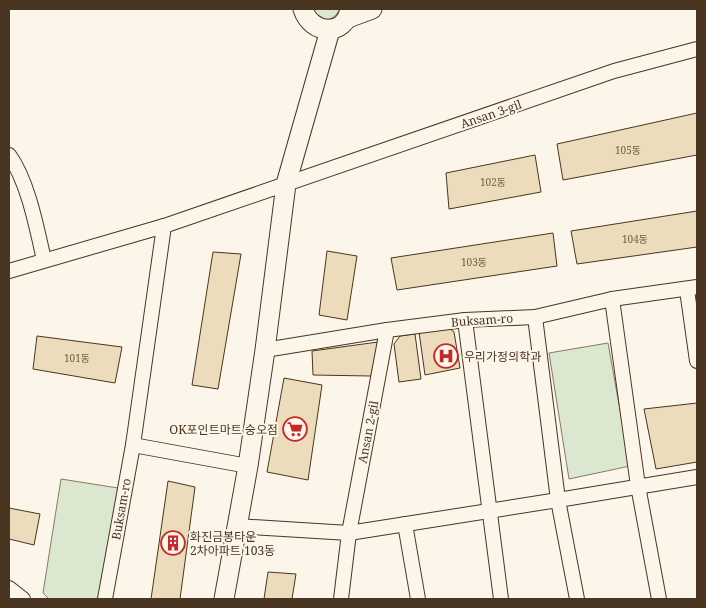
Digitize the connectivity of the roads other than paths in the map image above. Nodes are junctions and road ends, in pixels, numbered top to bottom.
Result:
1 (372, 9) edge
2 (349, 13) edge
3 (306, 15) edge
4 (330, 30) junction
5 (697, 49) edge
6 (319, 66) junction
7 (9, 155) edge
8 (286, 184) junction
9 (164, 226) junction
10 (44, 260) junction
11 (9, 271) edge
12 (692, 288) edge
13 (612, 300) junction
14 (535, 316) junction
15 (466, 320) junction
16 (388, 330) junction
17 (265, 350) junction
18 (697, 362) edge
19 (133, 445) junction
20 (248, 466) junction
21 (697, 477) edge
22 (638, 486) junction
23 (558, 500) junction
24 (490, 510) junction
25 (405, 524) junction
26 (236, 526) junction
27 (349, 533) junction
28 (9, 588) edge
29 (23, 599) edge
30 (105, 599) edge
31 (224, 599) edge
32 (341, 599) edge
33 (418, 599) edge
34 (501, 599) edge
35 (577, 599) edge
36 (660, 599) edge

1 - 2 street
2 - 4 street
3 - 4 street
3 - 6 street
4 - 6 street
5 - 8 street, Ansan 3-gil
6 - 8 street
7 - 10 street
8 - 9 street
8 - 17 street
9 - 10 street
9 - 19 street, Buksam-ro
10 - 11 street
12 - 13 street, Buksam-ro
12 - 18 street
13 - 14 street, Buksam-ro
13 - 22 street
14 - 15 street, Buksam-ro
14 - 23 street
15 - 16 street, Buksam-ro
15 - 24 street
16 - 17 street, Buksam-ro
16 - 27 street, Ansan 2-gil
17 - 20 street
19 - 20 street
19 - 30 street, Buksam-ro
20 - 26 street
21 - 22 street
22 - 23 street
22 - 36 street
23 - 24 street
23 - 35 street
24 - 25 street
24 - 34 street
25 - 27 street
25 - 33 street
26 - 27 street
26 - 31 street
27 - 32 street, Ansan 2-gil
28 - 29 street

